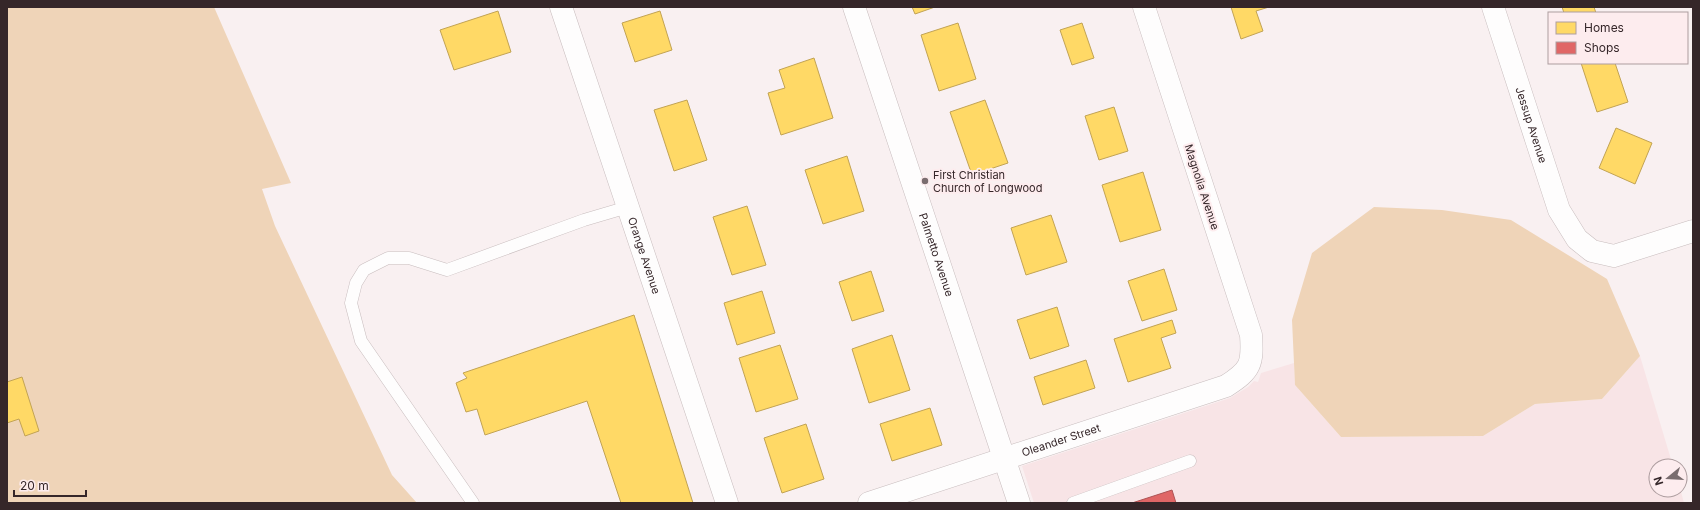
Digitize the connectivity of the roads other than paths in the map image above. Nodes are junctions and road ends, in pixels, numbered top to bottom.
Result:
1 (561, 7) edge
2 (854, 7) edge
3 (1144, 7) edge
4 (1493, 7) edge
5 (628, 207) junction
6 (1693, 231) edge
7 (1248, 368) joint
8 (1005, 458) junction
9 (1190, 461) dead end
10 (473, 503) edge
11 (727, 503) edge
12 (869, 503) edge
13 (1019, 503) edge
14 (1073, 503) edge

1 - 5 street, Orange Avenue
2 - 8 street, Palmetto Avenue
3 - 7 street, Magnolia Avenue
4 - 6 street, Jessup Avenue
5 - 10 lane
5 - 11 street, Orange Avenue
7 - 8 street, Oleander Street
8 - 12 street, Oleander Street
8 - 13 street, Palmetto Avenue
9 - 14 lane

